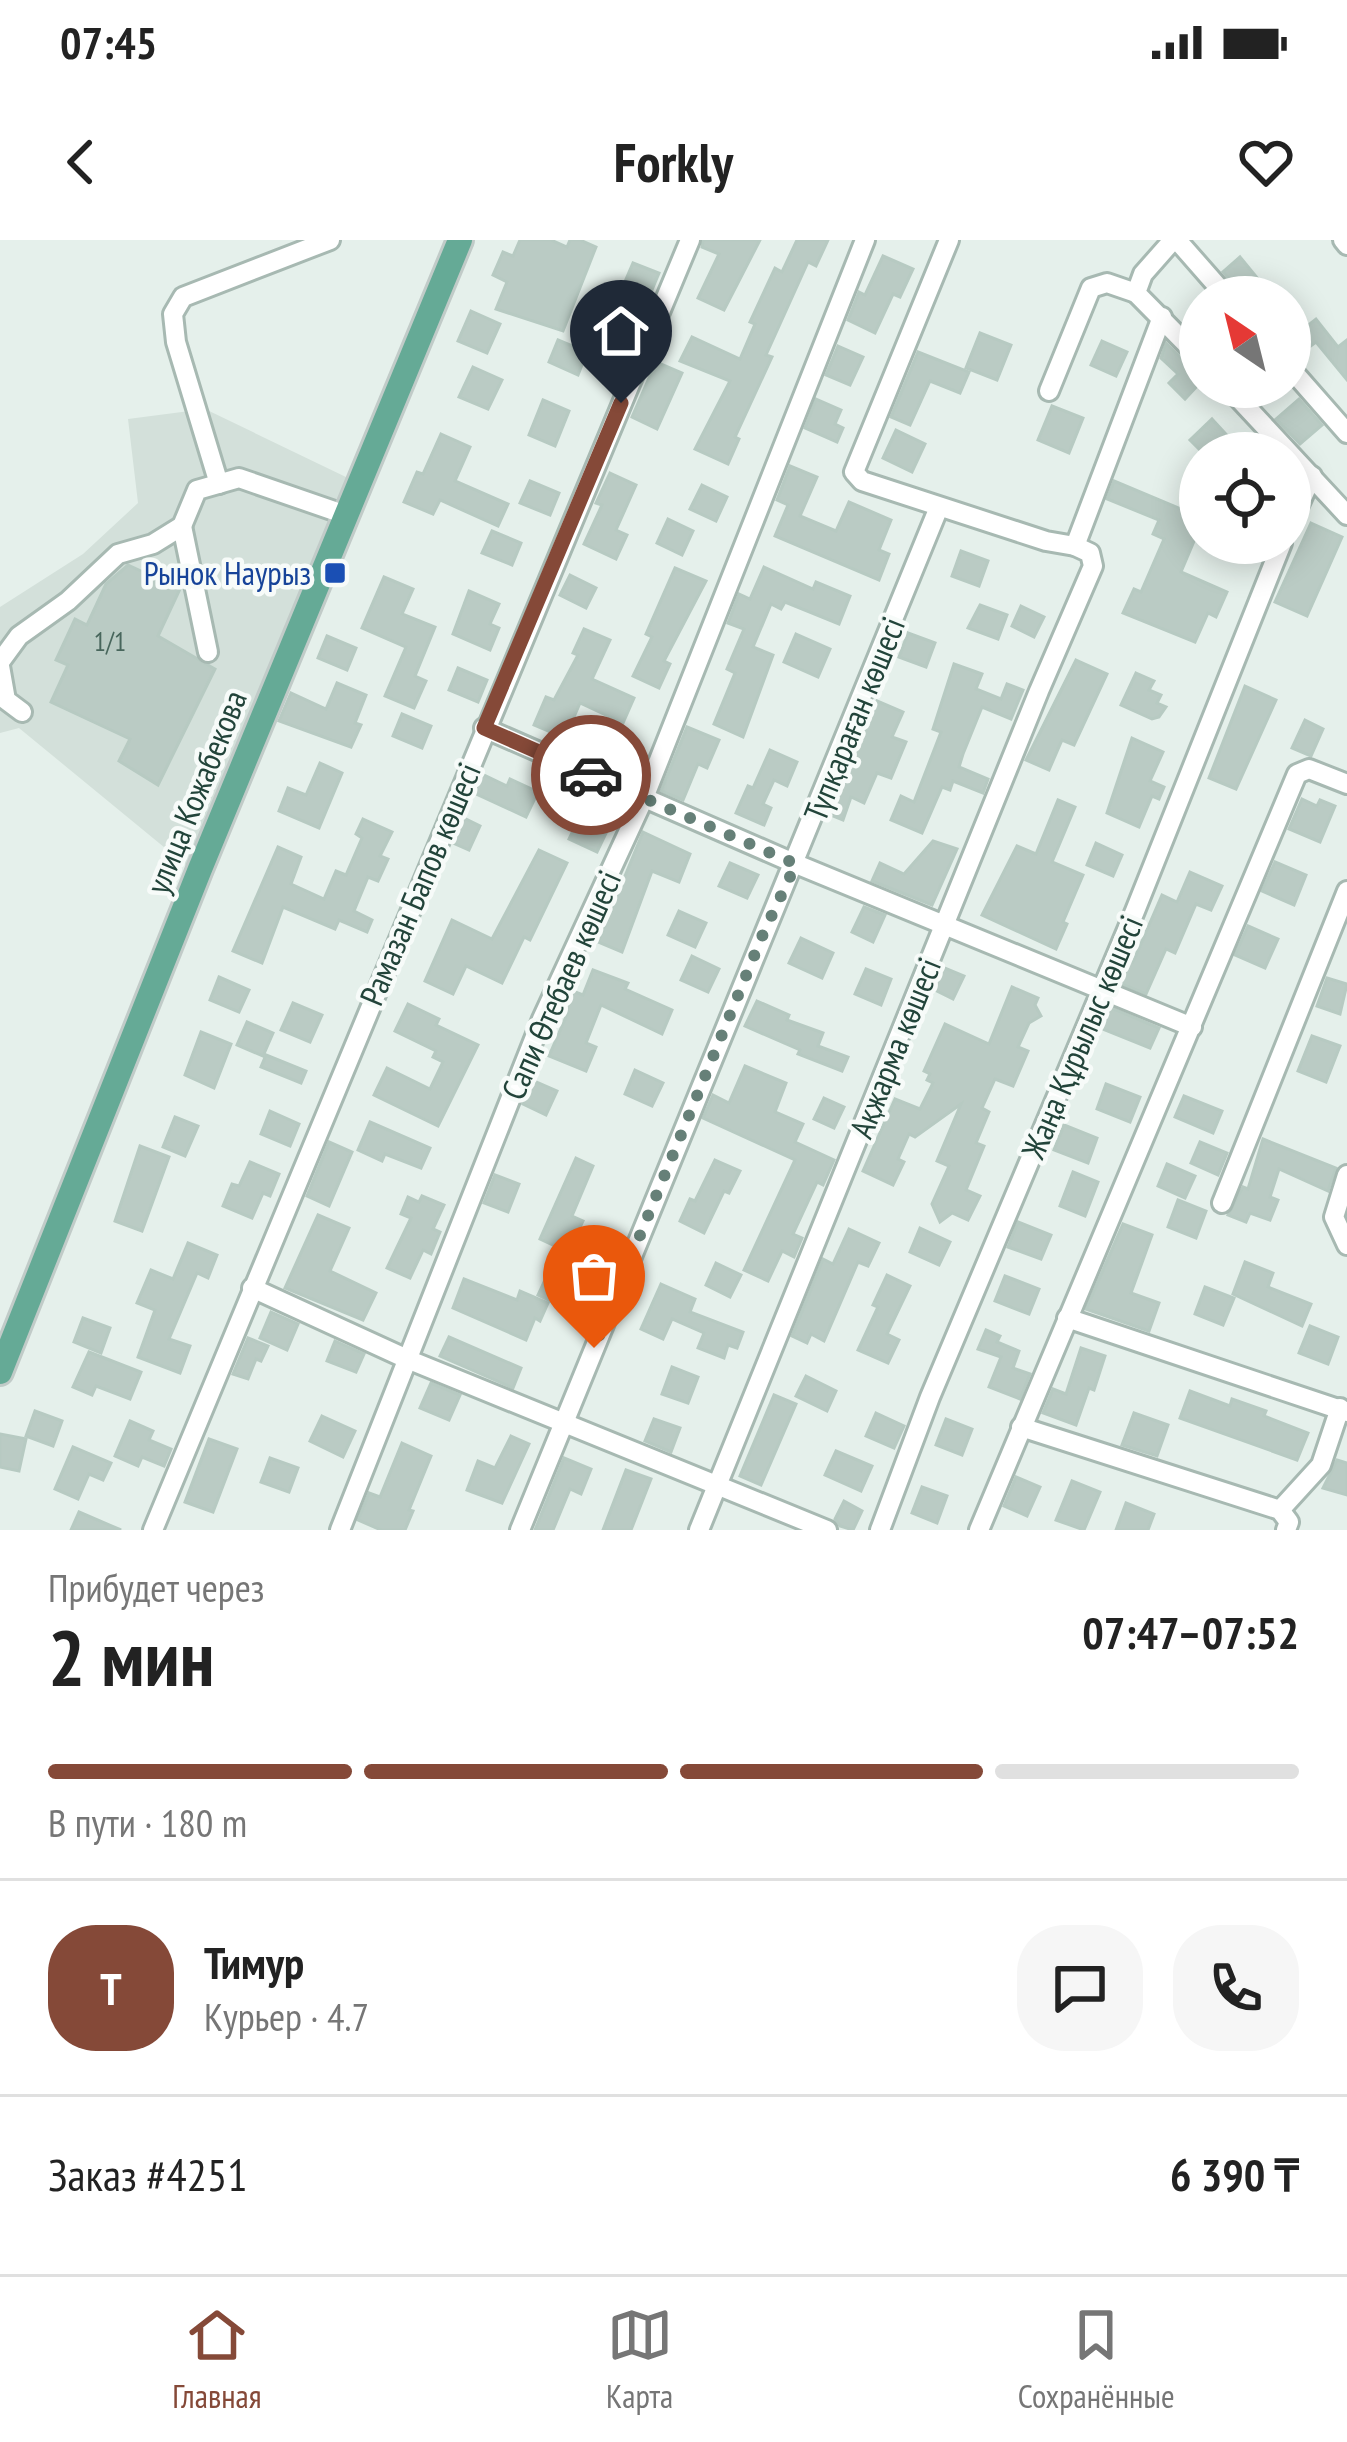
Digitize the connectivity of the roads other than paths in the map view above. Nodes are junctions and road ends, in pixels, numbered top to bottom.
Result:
1 (330, 240) edge
2 (460, 240) edge
3 (690, 240) edge
4 (865, 240) edge
5 (949, 240) edge
6 (1174, 240) edge
7 (1207, 276) edge
8 (1136, 293) junction
9 (1162, 317) junction
10 (1179, 335) edge
11 (1048, 391) dead end
12 (1311, 392) edge
13 (1248, 408) edge
14 (1347, 433) edge
15 (1312, 476) joint
16 (219, 484) junction
17 (939, 507) junction
18 (1347, 514) edge
19 (346, 515) junction
20 (182, 526) junction
21 (1075, 546) junction
22 (1274, 564) edge
23 (208, 652) dead end
24 (0, 664) edge
25 (22, 712) dead end
26 (484, 728) junction
27 (1347, 784) edge
28 (644, 798) junction
29 (796, 864) junction
30 (1347, 891) edge
31 (945, 926) junction
32 (1101, 991) junction
33 (1192, 1027) junction
34 (1347, 1175) edge
35 (1222, 1203) dead end
36 (1347, 1245) edge
37 (252, 1288) junction
38 (1066, 1318) junction
39 (407, 1359) junction
40 (0, 1372) edge
41 (1343, 1410) edge
42 (563, 1424) junction
43 (1021, 1427) junction
44 (717, 1486) junction
45 (1280, 1510) junction
46 (153, 1530) edge
47 (340, 1530) edge
48 (520, 1530) edge
49 (699, 1530) edge
50 (827, 1530) edge
51 (880, 1530) edge
52 (980, 1530) edge
53 (1286, 1530) edge

1 - 16 street
2 - 19 main road, улица Кожабекова
3 - 26 street, Рамазан Бапов көшесі
4 - 28 street, Сапи Өтебаев көшесі
5 - 17 street
6 - 7 street
6 - 8 street
8 - 9 street
8 - 11 street
9 - 10 street
9 - 21 street
12 - 14 street
13 - 15 street
15 - 18 street
16 - 19 street
16 - 20 street
17 - 21 street
17 - 29 street, Түпқараған көшесі
19 - 40 main road, улица Кожабекова
20 - 23 street
20 - 24 street
21 - 31 street, Ақжарма көшесі
22 - 32 street, Жаңа Құрылыс көшесі
24 - 25 street
26 - 28 street
26 - 37 street, Рамазан Бапов көшесі
27 - 33 street
28 - 29 street
28 - 39 street, Сапи Өтебаев көшесі
29 - 31 street
29 - 42 street, Түпқараған көшесі
30 - 35 street
31 - 32 street
31 - 44 street, Ақжарма көшесі
32 - 33 street
32 - 51 street, Жаңа Құрылыс көшесі
33 - 38 street
34 - 36 street
37 - 39 street
37 - 46 street, Рамазан Бапов көшесі
38 - 41 street
38 - 43 street
39 - 42 street
39 - 47 street, Сапи Өтебаев көшесі
41 - 45 street
42 - 44 street
42 - 48 street, Түпқараған көшесі
43 - 45 street
43 - 52 street
44 - 49 street, Ақжарма көшесі
44 - 50 street
45 - 53 street

